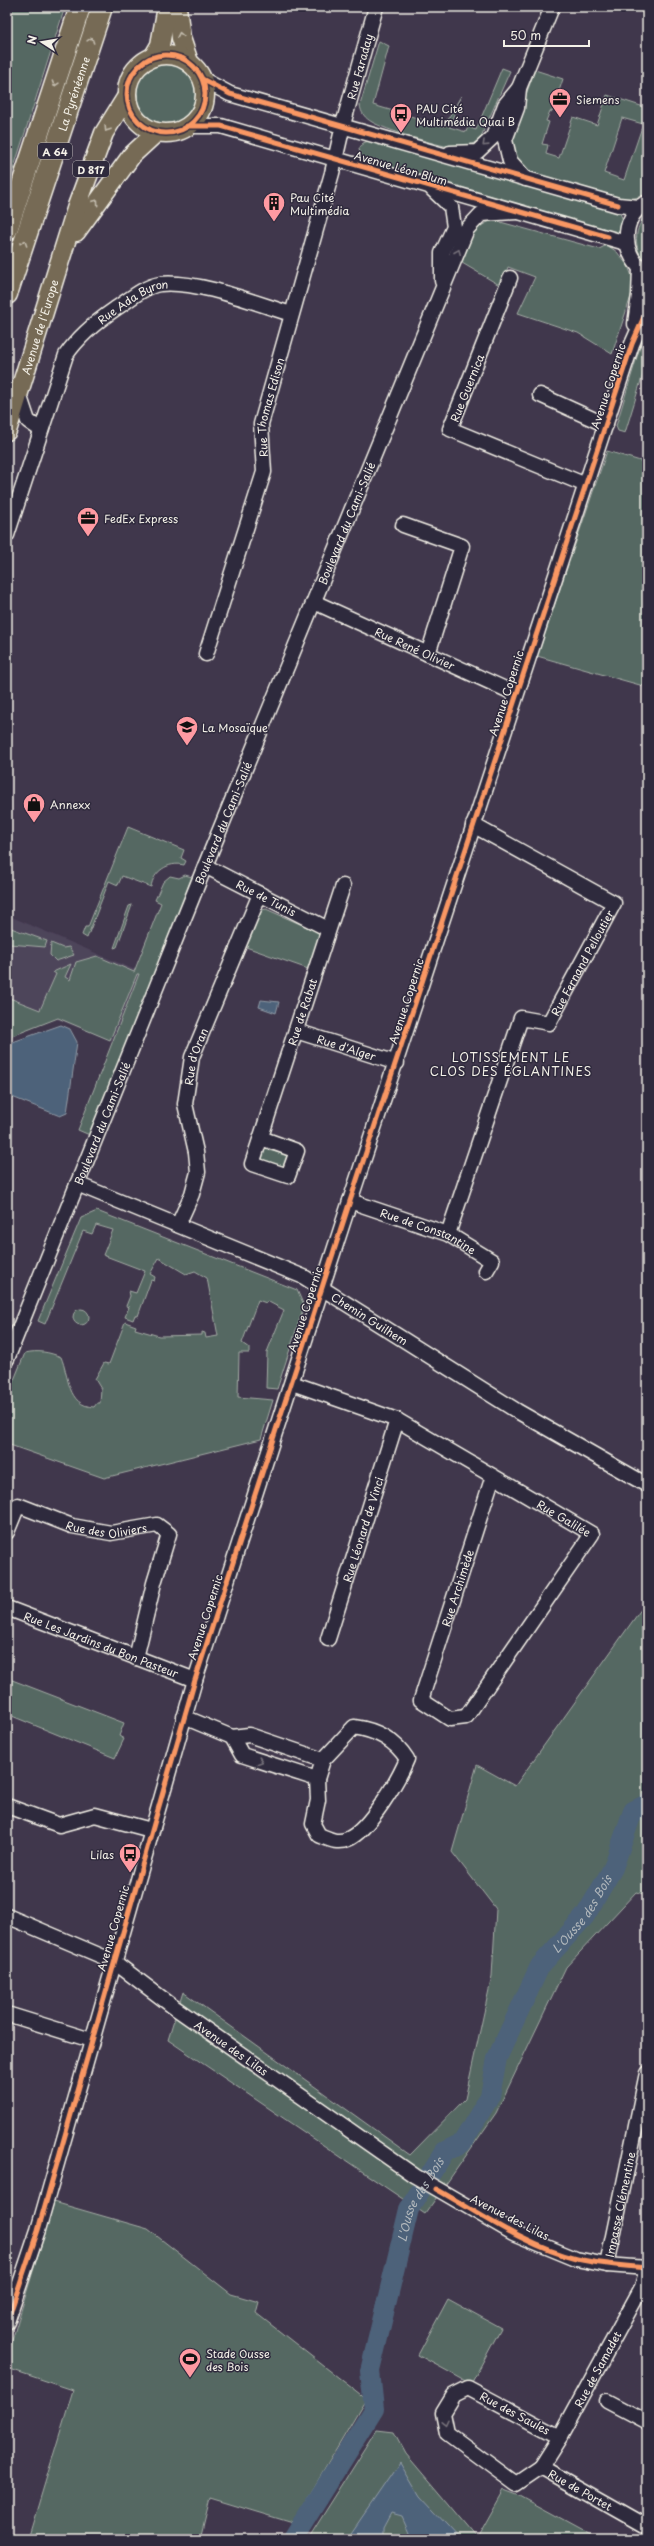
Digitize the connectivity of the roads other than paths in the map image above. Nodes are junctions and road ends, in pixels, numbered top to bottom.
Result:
1 (80, 7) edge
2 (102, 7) edge
3 (167, 7) edge
4 (177, 7) edge
5 (376, 7) edge
6 (552, 7) edge
7 (153, 57) junction
8 (189, 62) junction
9 (202, 79) junction
10 (519, 88) junction
11 (127, 96) junction
12 (187, 126) junction
13 (343, 127) junction
14 (157, 132) junction
15 (439, 154) junction
16 (335, 160) junction
17 (526, 179) junction
18 (430, 187) junction
19 (643, 204) edge
20 (517, 212) junction
21 (7, 230) edge
22 (626, 243) junction
23 (66, 246) junction
24 (643, 272) edge
25 (510, 278) dead end
26 (442, 288) junction
27 (7, 294) edge
28 (647, 310) edge
29 (291, 314) junction
30 (632, 344) junction
31 (19, 394) junction
32 (540, 395) dead end
33 (606, 425) junction
34 (41, 430) junction
35 (7, 431) edge
36 (586, 485) junction
37 (403, 525) dead end
38 (7, 536) edge
39 (314, 602) junction
40 (206, 654) dead end
41 (428, 654) junction
42 (516, 694) junction
43 (473, 825) junction
44 (206, 866) junction
45 (343, 886) dead end
46 (260, 894) junction
47 (328, 929) junction
48 (296, 1031) junction
49 (397, 1063) junction
50 (261, 1138) dead end
51 (77, 1184) junction
52 (350, 1201) junction
53 (178, 1225) junction
54 (448, 1234) junction
55 (486, 1271) dead end
56 (323, 1289) junction
57 (7, 1359) edge
58 (292, 1384) junction
59 (397, 1420) junction
60 (493, 1476) junction
61 (647, 1485) edge
62 (7, 1532) edge
63 (7, 1608) edge
64 (328, 1639) dead end
65 (136, 1658) junction
66 (195, 1680) junction
67 (421, 1700) joint
68 (184, 1717) junction
69 (232, 1737) junction
70 (323, 1760) junction
71 (317, 1779) junction
72 (7, 1806) edge
73 (151, 1830) junction
74 (7, 1916) edge
75 (114, 1961) junction
76 (7, 2014) edge
77 (91, 2040) junction
78 (647, 2073) edge
79 (607, 2265) junction
80 (647, 2268) edge
81 (7, 2322) edge
82 (607, 2401) dead end
83 (646, 2421) edge
84 (560, 2437) junction
85 (541, 2467) junction
86 (516, 2484) joint
87 (647, 2527) edge

1 -> 21 highway, La Pyrénéenne / A 64
27 -> 2 highway, La Pyrénéenne / A 64
3 - 7 main road
8 -> 4 main road
5 - 13 street, Rue Faraday
6 - 10 street
7 - 8 main road
7 - 11 main road
8 - 9 main road
9 - 12 main road
9 - 13 street
10 -> 15 street
10 - 17 street
11 - 14 main road
11 -> 23 main road, Avenue de l'Europe / D 817
12 - 14 main road
12 - 16 street, Avenue Léon Blum
13 - 15 street
13 - 16 street
23 -> 14 main road, Avenue de l'Europe / D 817
15 - 17 street
16 - 18 street, Avenue Léon Blum
16 - 29 street, Rue Thomas Edison
17 - 19 street
18 - 20 street, Avenue Léon Blum
18 - 26 street, Boulevard du Cami-Salié
19 - 22 street
20 - 22 street, Avenue Léon Blum
26 -> 20 street, Boulevard du Cami-Salié
22 - 24 street
23 - 31 main road, Avenue de l'Europe / D 817
24 - 30 street, Avenue Copernic
25 - 36 street, Rue Guernica
26 - 39 street, Boulevard du Cami-Salié
28 - 30 street, Avenue Copernic
29 - 34 street, Rue Ada Byron
29 - 40 street, Rue Thomas Edison
30 - 33 street, Avenue Copernic
31 - 34 street
31 - 35 main road, Avenue de l'Europe / D 817
32 - 33 street
33 - 36 street, Avenue Copernic
34 - 38 street, Rue Ada Byron
36 - 42 street, Avenue Copernic
37 - 41 street
39 - 41 street, Rue René Olivier
39 - 44 street, Boulevard du Cami-Salié
41 - 42 street, Rue René Olivier
42 - 43 street, Avenue Copernic
43 - 49 street, Avenue Copernic
43 - 54 street, Rue Fernand Pelloutier
44 - 46 street, Rue de Tunis
44 - 51 street, Boulevard du Cami-Salié
45 - 47 street, Rue de Rabat
46 - 47 street, Rue de Tunis
46 - 53 street, Rue d'Oran
47 - 48 street, Rue de Rabat
48 - 49 street, Rue d'Alger
48 - 50 street, Rue de Rabat
49 - 52 street, Avenue Copernic
51 - 53 street, Chemin Guilhem
51 - 57 street, Boulevard du Cami-Salié
52 - 54 street, Rue de Constantine
52 - 56 street, Avenue Copernic
53 - 56 street, Chemin Guilhem
54 - 55 street, Rue de Constantine
56 - 58 street, Avenue Copernic
56 - 61 street, Chemin Guilhem
58 - 59 street, Rue Galilée
58 - 66 street, Avenue Copernic
59 - 60 street, Rue Galilée
59 - 64 street, Rue Léonard de Vinci
60 - 67 street, Rue Archimède
60 - 67 street, Rue Galilée
62 - 65 street, Rue des Oliviers
63 - 65 street, Rue Les Jardins du Bon Pasteur
65 - 66 street, Rue Les Jardins du Bon Pasteur
66 - 68 street, Avenue Copernic
68 - 69 street
68 - 73 street, Avenue Copernic
69 - 70 street
69 -> 71 street
70 - 71 street
70 - 71 street
72 - 73 street
73 - 75 street, Avenue Copernic
74 - 75 street, Avenue des Lilas
75 - 77 street, Avenue Copernic
75 - 79 street, Avenue des Lilas
76 - 77 street
77 - 81 street, Avenue Copernic
78 - 79 street, Impasse Clémentine
79 - 80 street, Avenue des Lilas
80 - 84 street, Rue de Samadet
82 - 83 street
84 - 85 street, Rue de Samadet
84 -> 86 street, Rue des Saules
85 - 86 street, Rue de Portet
85 - 87 street, Rue de Portet

